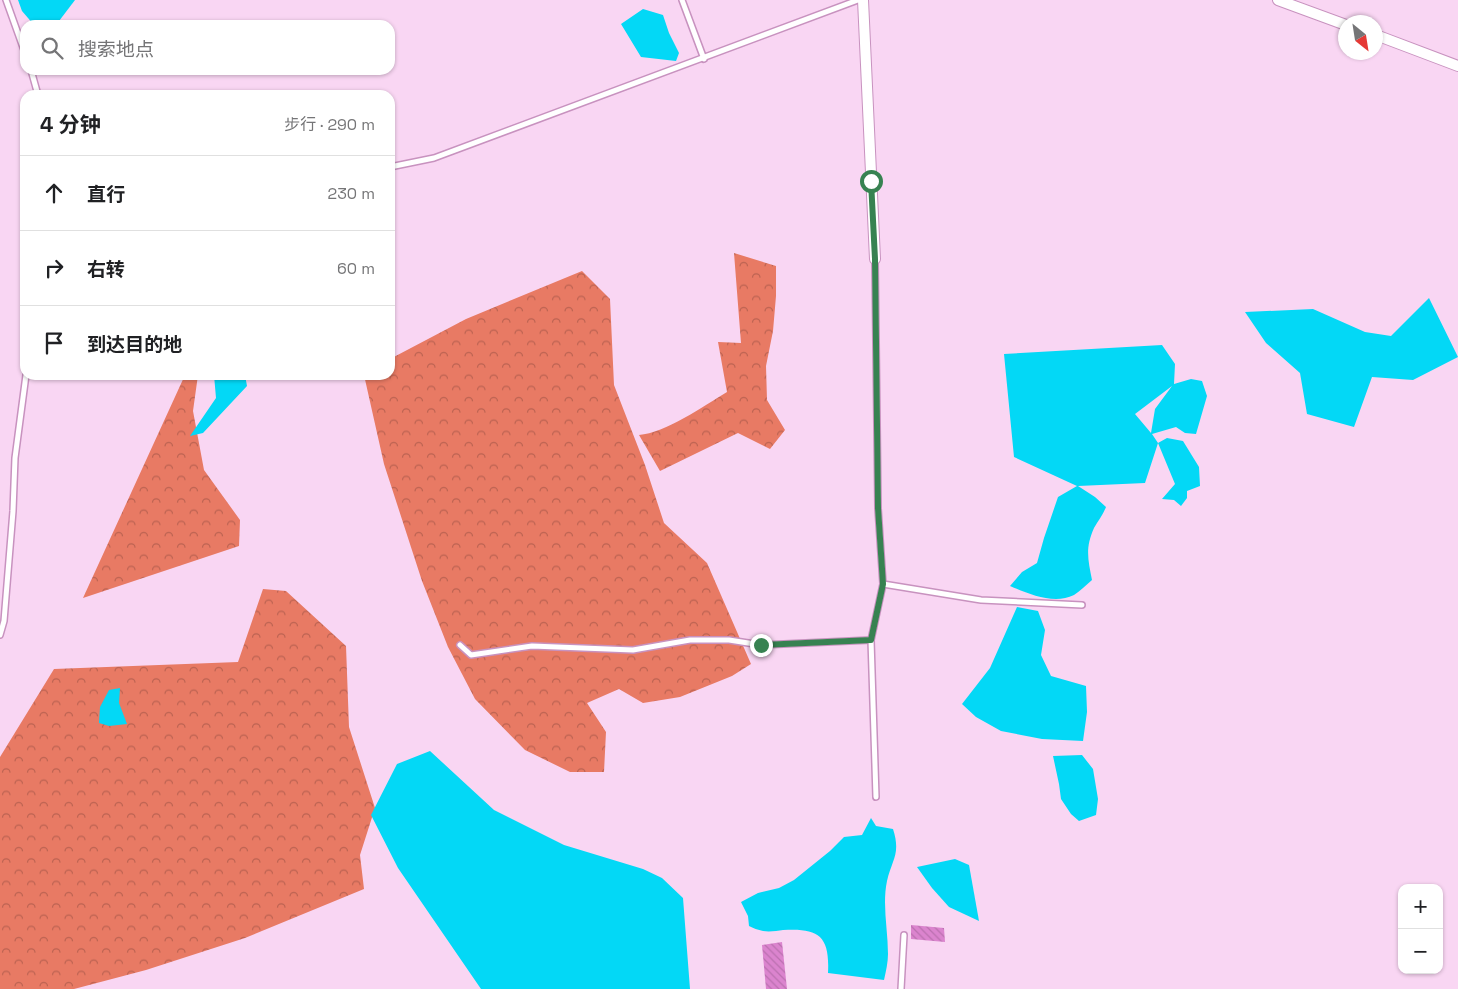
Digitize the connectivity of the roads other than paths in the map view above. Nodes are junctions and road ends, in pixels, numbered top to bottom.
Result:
1 (6, 0) edge
2 (682, 0) edge
3 (858, 0) edge
4 (863, 0) edge
5 (1278, 0) edge
6 (1338, 21) edge
7 (20, 39) edge
8 (1383, 39) edge
9 (704, 58) junction
10 (1458, 66) edge
11 (32, 75) edge
12 (37, 90) edge
13 (395, 166) edge
14 (875, 259) joint
15 (25, 380) edge
16 (883, 584) junction
17 (1082, 605) dead end
18 (0, 635) edge
19 (871, 640) junction
20 (460, 645) dead end
21 (876, 796) dead end
22 (904, 935) dead end
23 (901, 989) edge

1 - 7 lane
2 - 9 lane
3 - 9 lane
4 - 14 street
5 - 6 street
8 - 10 street
9 - 13 lane
11 - 12 lane
14 - 16 lane
15 - 18 lane
16 - 17 lane
16 - 19 lane
19 - 20 lane
19 - 21 lane
22 - 23 lane

